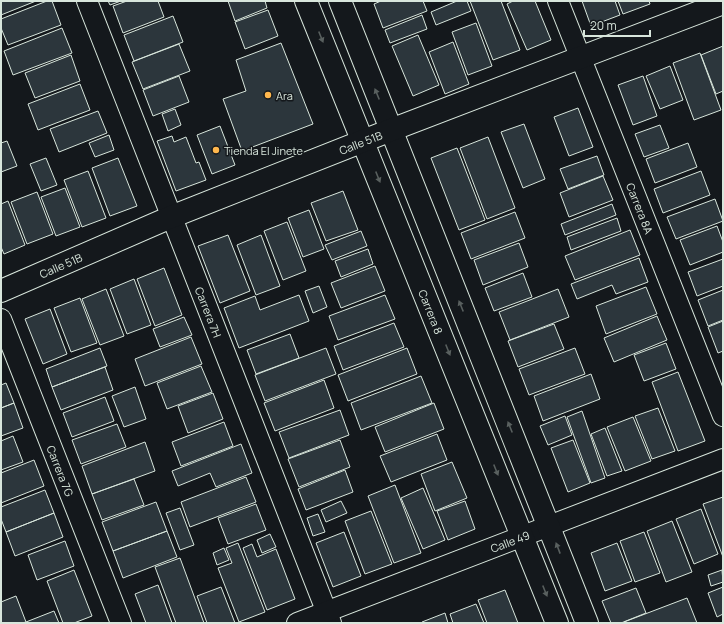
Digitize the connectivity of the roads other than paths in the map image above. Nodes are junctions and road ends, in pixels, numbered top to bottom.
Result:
1 (87, 1) edge
2 (306, 1) edge
3 (340, 1) edge
4 (558, 1) edge
5 (723, 3) edge
6 (580, 58) junction
7 (391, 130) junction
8 (363, 141) junction
9 (171, 217) junction
10 (1, 291) edge
11 (1, 319) edge
12 (723, 416) edge
13 (723, 459) edge
14 (550, 526) junction
15 (523, 536) junction
16 (328, 618) edge
17 (122, 623) edge
18 (298, 623) edge
19 (557, 623) edge
20 (587, 623) edge

1 - 9 street, Carrera 7H
2 -> 8 street, Carrera 8
7 -> 3 street
4 - 6 street, Carrera 8A
5 - 6 street, Calle 51B
6 - 7 street, Calle 51B
6 - 12 street, Carrera 8A
7 - 8 street, Calle 51B
14 -> 7 street
8 - 9 street, Calle 51B
8 -> 15 street, Carrera 8
9 - 10 street, Calle 51B
9 - 16 street, Carrera 7H
11 - 17 street, Carrera 7G
13 - 14 street, Calle 49
14 - 15 street, Calle 49
20 -> 14 street
15 - 16 street, Calle 49
15 -> 19 street, Carrera 8
16 - 18 street, Calle 49

